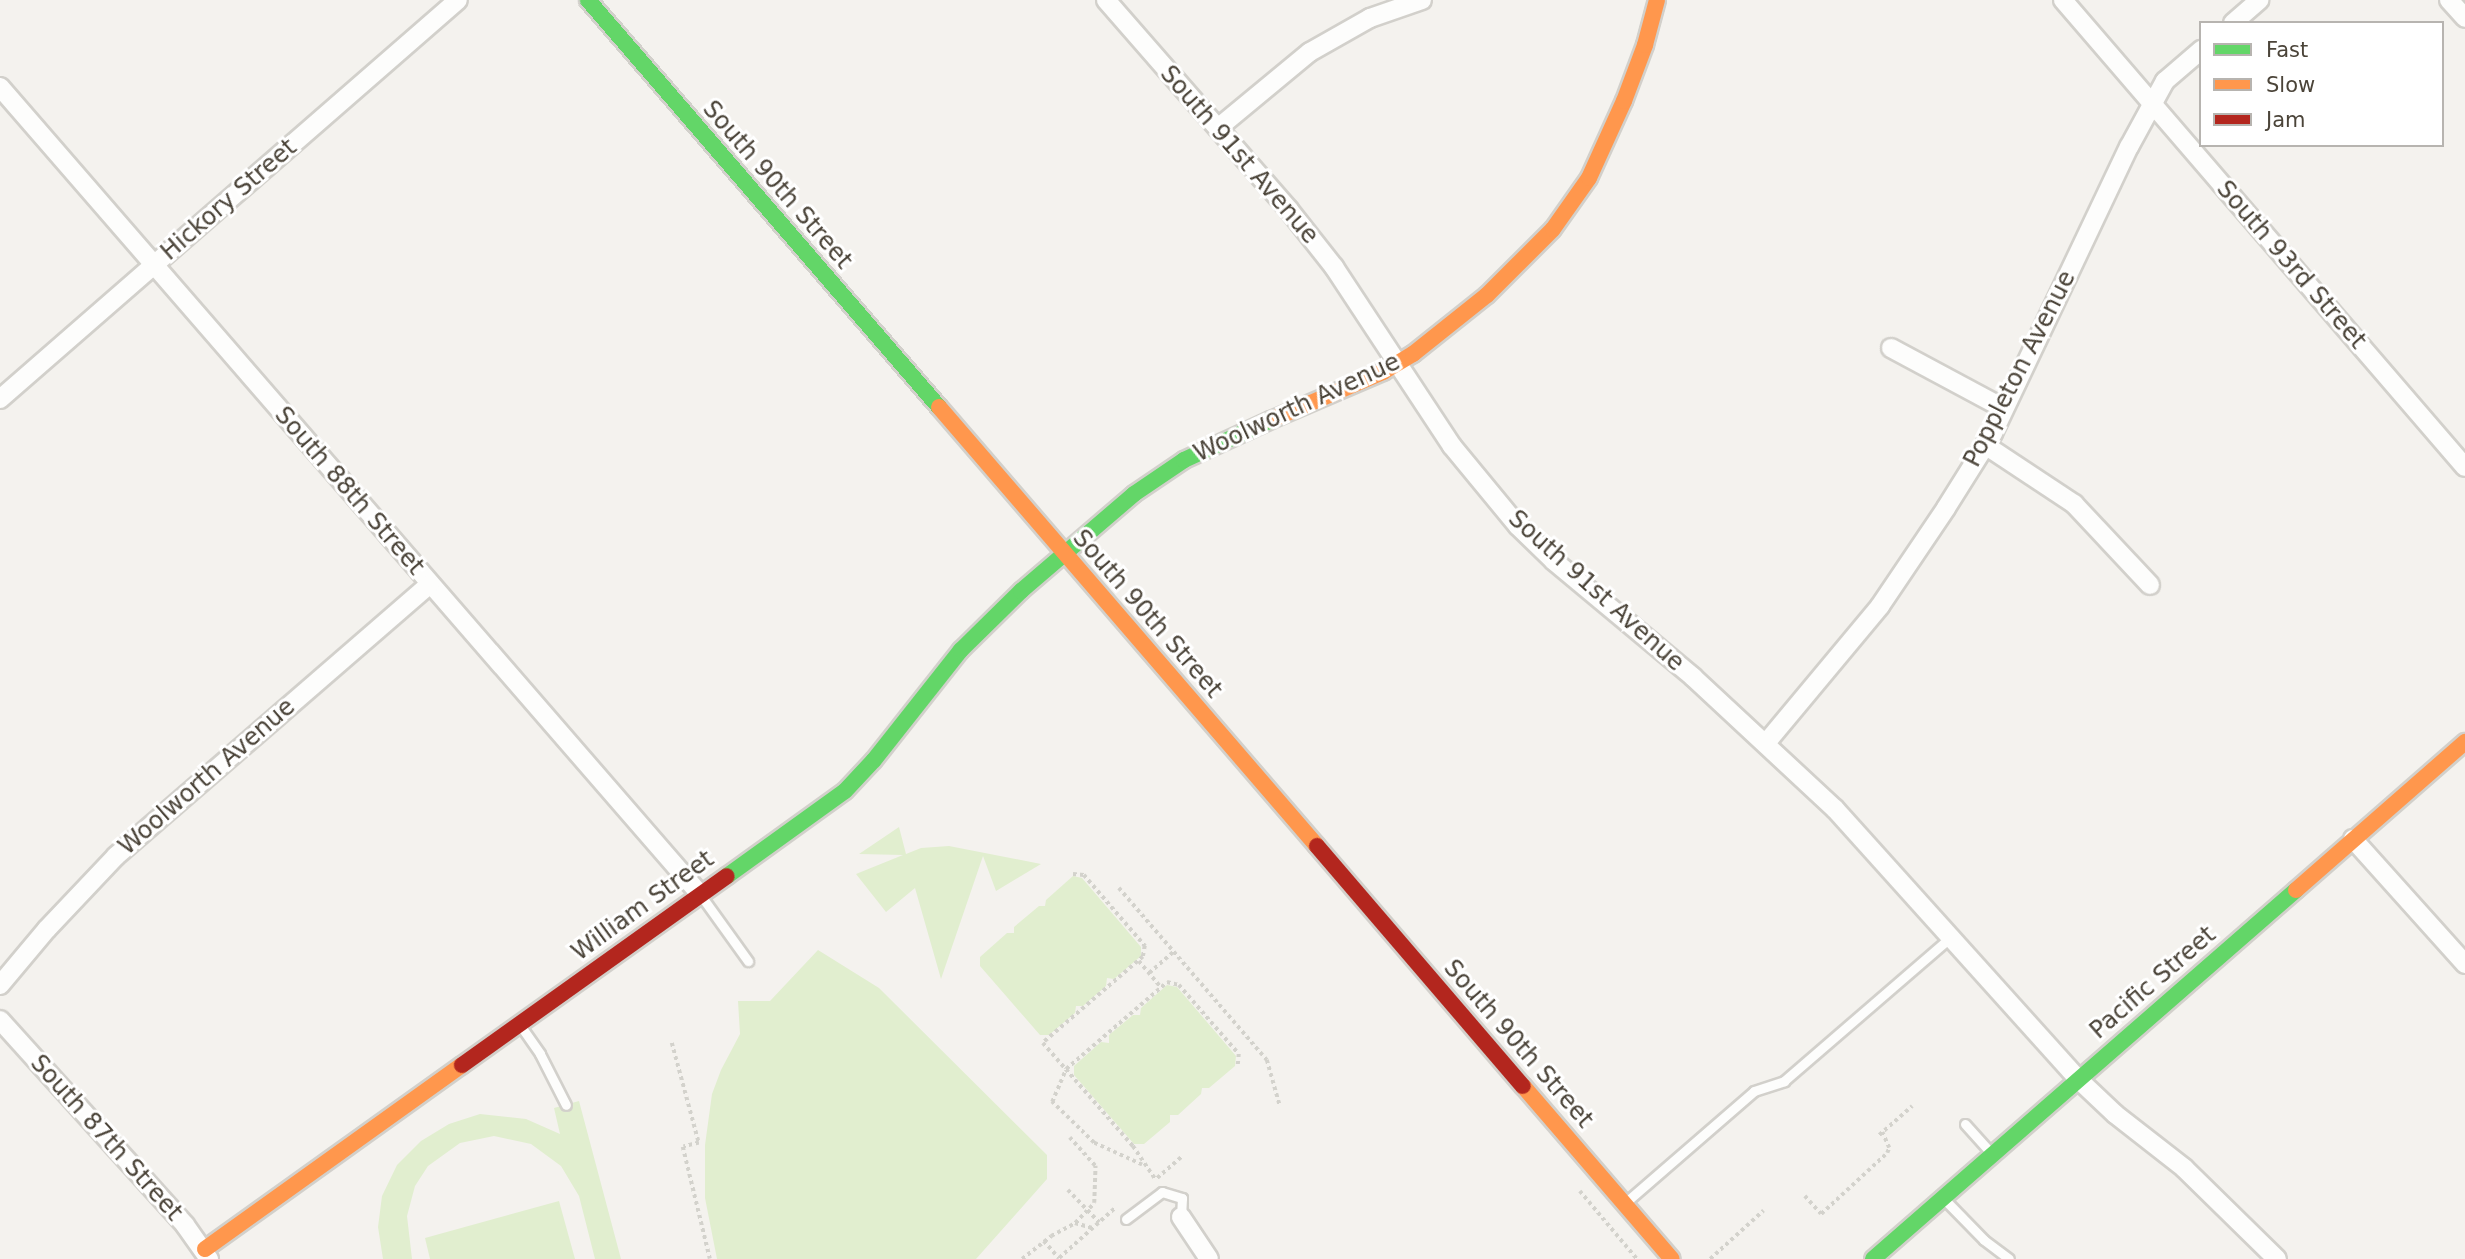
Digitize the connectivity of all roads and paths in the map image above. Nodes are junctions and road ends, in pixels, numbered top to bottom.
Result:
1 (458, 0) edge
2 (587, 0) edge
3 (1106, 0) edge
4 (1422, 0) edge
5 (1657, 0) edge
6 (2063, 0) edge
7 (2259, 0) edge
8 (2449, 0) edge
9 (2465, 18) edge
10 (2235, 21) edge
11 (2199, 52) edge
12 (0, 87) edge
13 (2153, 104) junction
14 (1218, 128) junction
15 (154, 265) junction
16 (1891, 348) dead end
17 (1398, 363) junction
18 (0, 399) edge
19 (2003, 408) junction
20 (1985, 445) junction
21 (2465, 467) edge
22 (1065, 554) junction
23 (430, 584) junction
24 (2150, 585) dead end
25 (2465, 742) edge
26 (1766, 743) junction
27 (2353, 839) junction
28 (1073, 874) dead end
29 (1119, 888) dead end
30 (699, 893) junction
31 (1951, 937) junction
32 (1174, 951) junction
33 (748, 961) dead end
34 (1139, 961) junction
35 (2465, 964) edge
36 (1149, 973) junction
37 (0, 985) edge
38 (1161, 987) junction
39 (0, 1020) edge
40 (519, 1024) junction
41 (672, 1043) dead end
42 (1238, 1065) dead end
43 (1066, 1069) junction
44 (2078, 1079) junction
45 (566, 1105) dead end
46 (1280, 1106) dead end
47 (1913, 1106) dead end
48 (1965, 1124) dead end
49 (1070, 1138) dead end
50 (1992, 1154) junction
51 (1181, 1157) dead end
52 (1144, 1166) junction
53 (1068, 1190) dead end
54 (1805, 1196) dead end
55 (1942, 1198) junction
56 (1625, 1203) junction
57 (1088, 1211) junction
58 (1763, 1212) dead end
59 (1181, 1217) joint
60 (1126, 1219) dead end
61 (1075, 1223) junction
62 (1093, 1228) junction
63 (1044, 1241) junction
64 (207, 1254) edge
65 (710, 1259) edge
66 (1022, 1259) edge
67 (1209, 1259) edge
68 (1672, 1259) edge
69 (1710, 1259) edge
70 (1872, 1259) edge
71 (2009, 1259) edge
72 (2277, 1259) edge

1 - 15 street, Hickory Street
2 - 22 main road, South 90th Street
3 - 14 street, South 91st Avenue
4 - 14 street
5 - 17 main road, Woolworth Avenue
6 - 13 street, South 93rd Street
7 - 10 street
8 - 9 street
11 - 13 street, Poppleton Avenue
12 - 15 street, South 88th Street
13 - 19 street, Poppleton Avenue
13 - 21 street, South 93rd Street
14 - 17 street, South 91st Avenue
15 - 18 street, Hickory Street
15 - 23 street, South 88th Street
16 - 19 street
17 - 22 main road, Woolworth Avenue
17 - 26 street, South 91st Avenue
19 - 20 street, Poppleton Avenue
20 - 24 street
20 - 26 street, Poppleton Avenue
22 - 30 main road, William Street
22 - 56 main road, South 90th Street
23 - 30 street, South 88th Street
23 - 37 street, Woolworth Avenue
25 - 27 main road, Pacific Street
26 - 31 street, South 91st Avenue
27 - 35 street
27 - 44 main road, Pacific Street
28 - 34 path
29 - 32 path
30 - 33 lane
30 - 40 main road, William Street
31 - 44 street, South 91st Avenue
31 - 56 lane
32 - 36 path
32 - 46 path
34 - 36 path
34 - 43 path
36 - 38 path
38 - 42 path
38 - 43 path
39 - 64 street, South 87th Street
40 - 45 lane
40 - 64 main road, William Street
41 - 65 path
43 - 52 path
43 - 52 path
44 - 50 main road, Pacific Street
44 - 72 street, South 91st Avenue
47 - 54 path
48 - 50 lane
49 - 57 path
50 - 55 main road, Pacific Street
51 - 52 path
53 - 57 path
55 - 70 main road, Pacific Street
55 - 71 lane
56 - 68 main road, South 90th Street
57 - 61 path
57 - 62 path
58 - 69 path
59 - 60 lane
59 - 67 street
61 - 62 path
61 - 63 path
62 - 63 path
63 - 66 path

